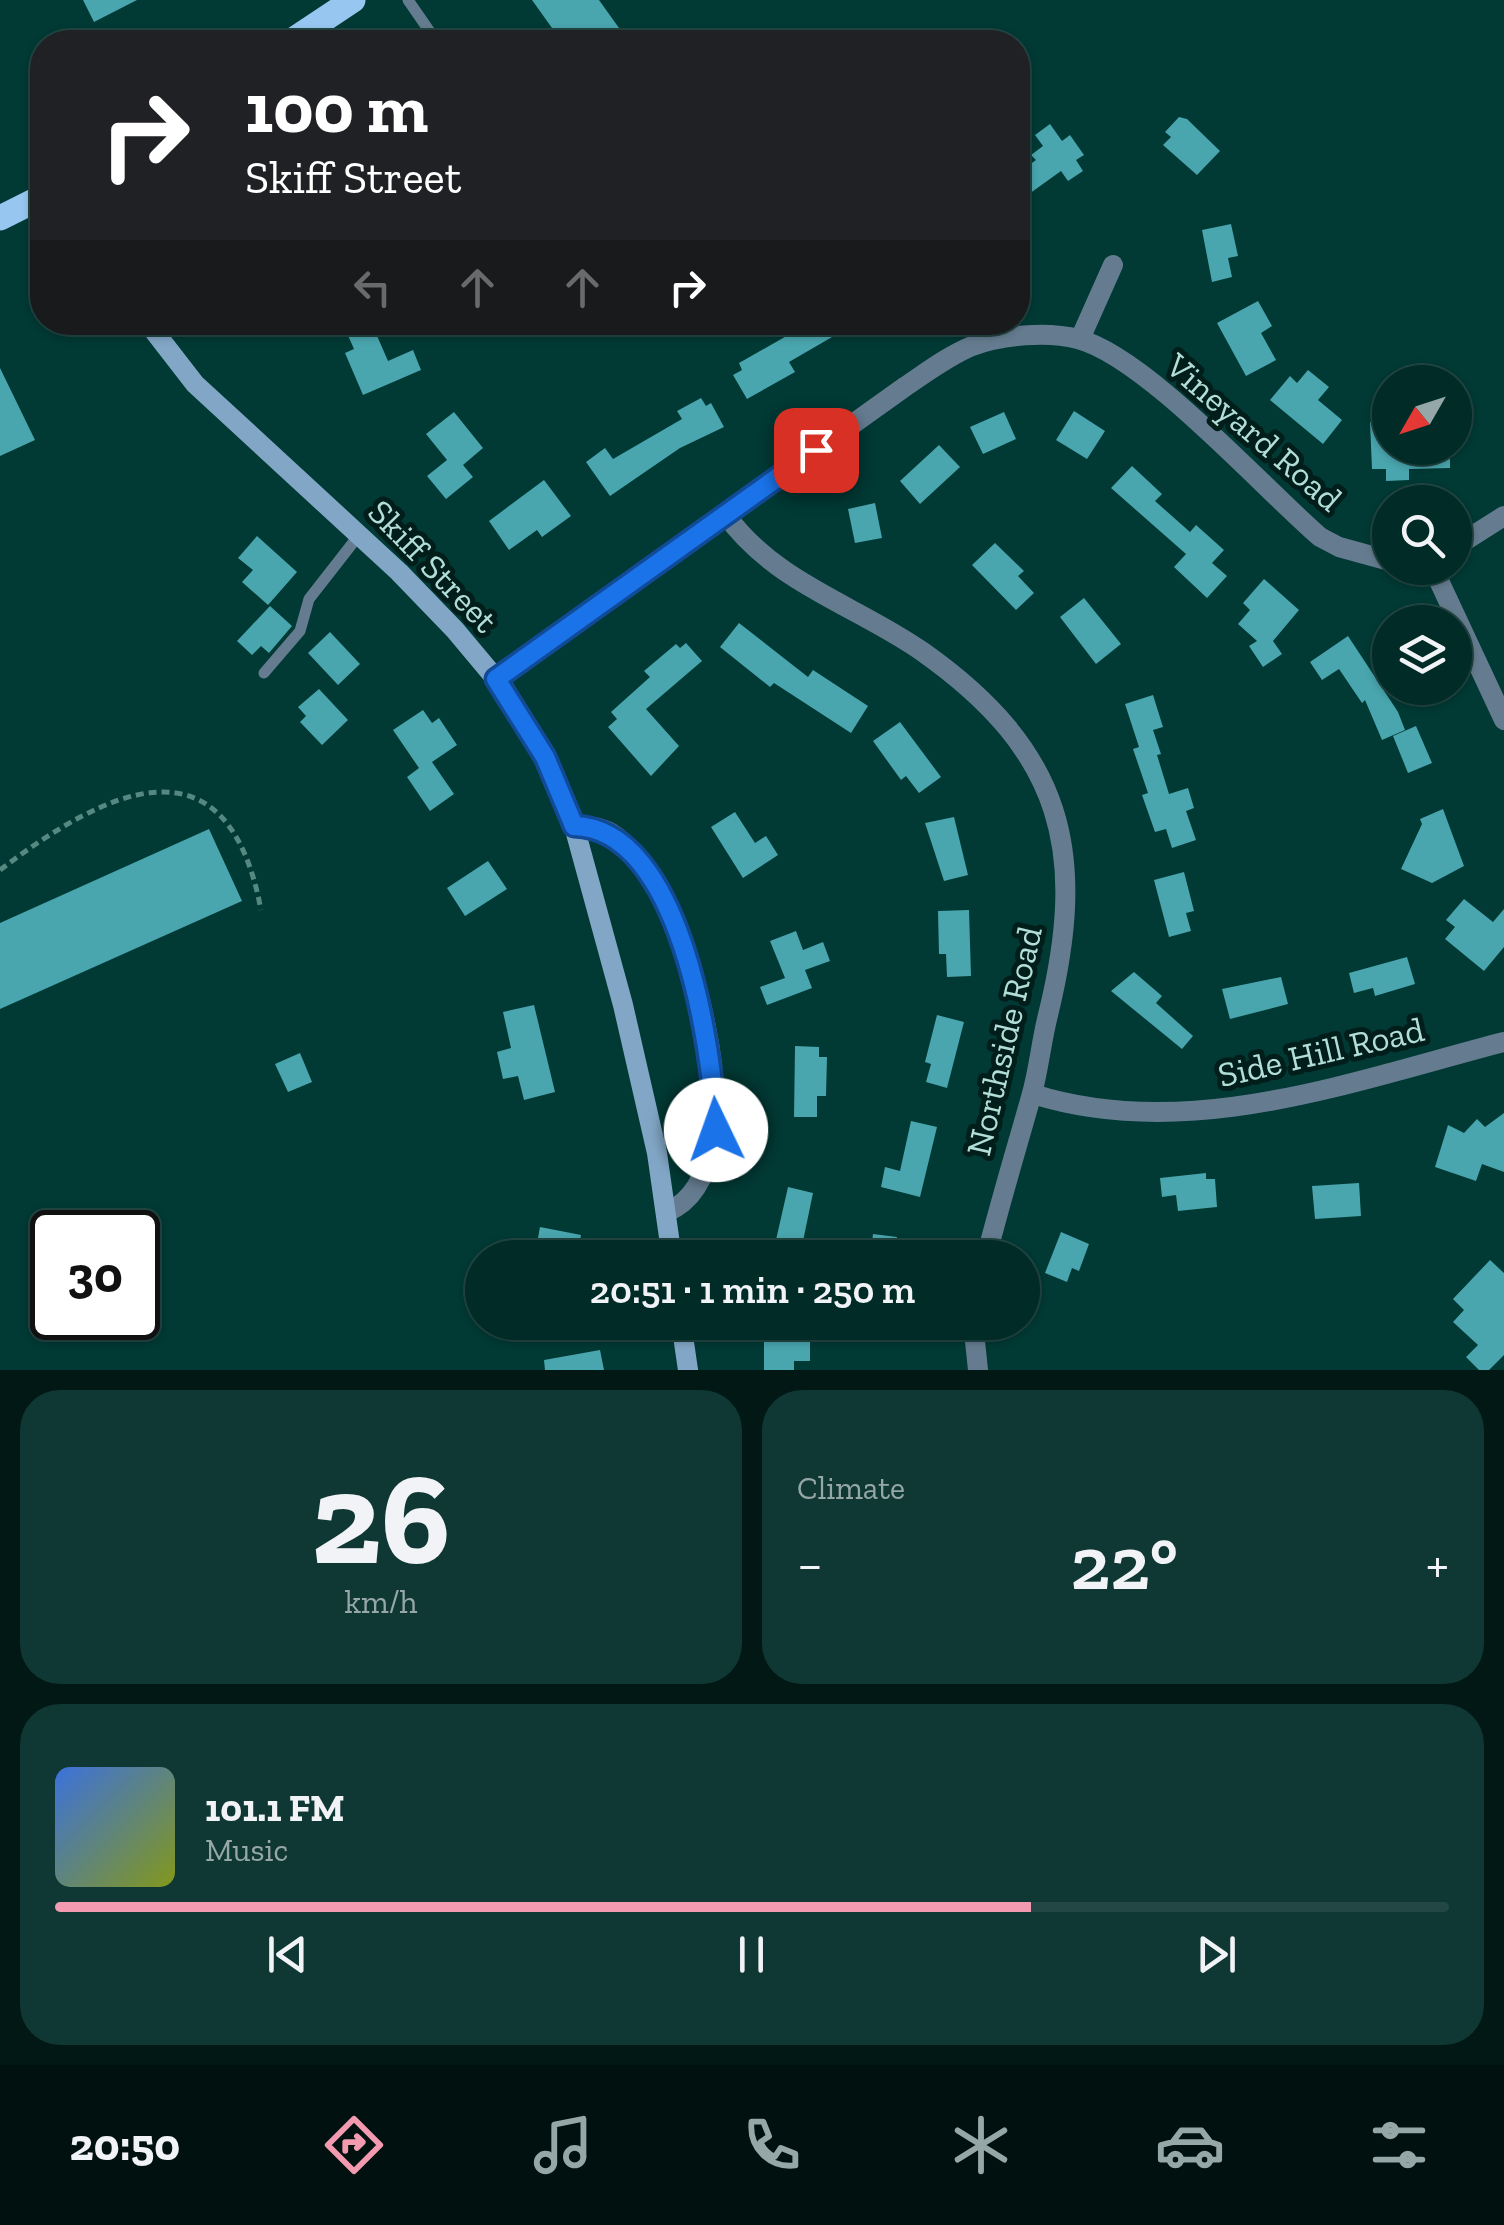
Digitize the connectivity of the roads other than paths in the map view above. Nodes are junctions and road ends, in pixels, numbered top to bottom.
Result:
1 (353, 0) edge
2 (408, 0) edge
3 (308, 30) edge
4 (429, 30) edge
5 (30, 203) edge
6 (0, 218) edge
7 (1113, 265) dead end
8 (157, 335) edge
9 (1080, 339) junction
10 (726, 515) junction
11 (1504, 516) edge
12 (359, 534) junction
13 (1472, 536) edge
14 (1372, 556) edge
15 (1441, 585) edge
16 (264, 674) dead end
17 (496, 679) junction
18 (1504, 720) edge
19 (574, 826) junction
20 (1504, 1042) edge
21 (1032, 1094) junction
22 (667, 1212) junction
23 (670, 1240) edge
24 (991, 1240) edge
25 (684, 1340) edge
26 (975, 1340) edge
27 (688, 1370) edge
28 (978, 1370) edge

1 - 3 main road
2 - 4 lane
5 - 6 main road
7 - 9 street
8 - 12 main road, Skiff Street
9 - 10 street, Vineyard Road
9 - 14 street, Vineyard Road
10 - 17 street, Vineyard Road
10 - 21 street, Northside Road
11 - 13 street
12 - 16 lane
12 - 17 main road, Skiff Street
15 - 18 street
17 - 19 main road, Skiff Street
19 - 22 main road, Skiff Street
19 - 22 street
20 - 21 street, Side Hill Road
21 - 24 street, Northside Road
22 - 23 main road, Skiff Street
25 - 27 main road
26 - 28 street

